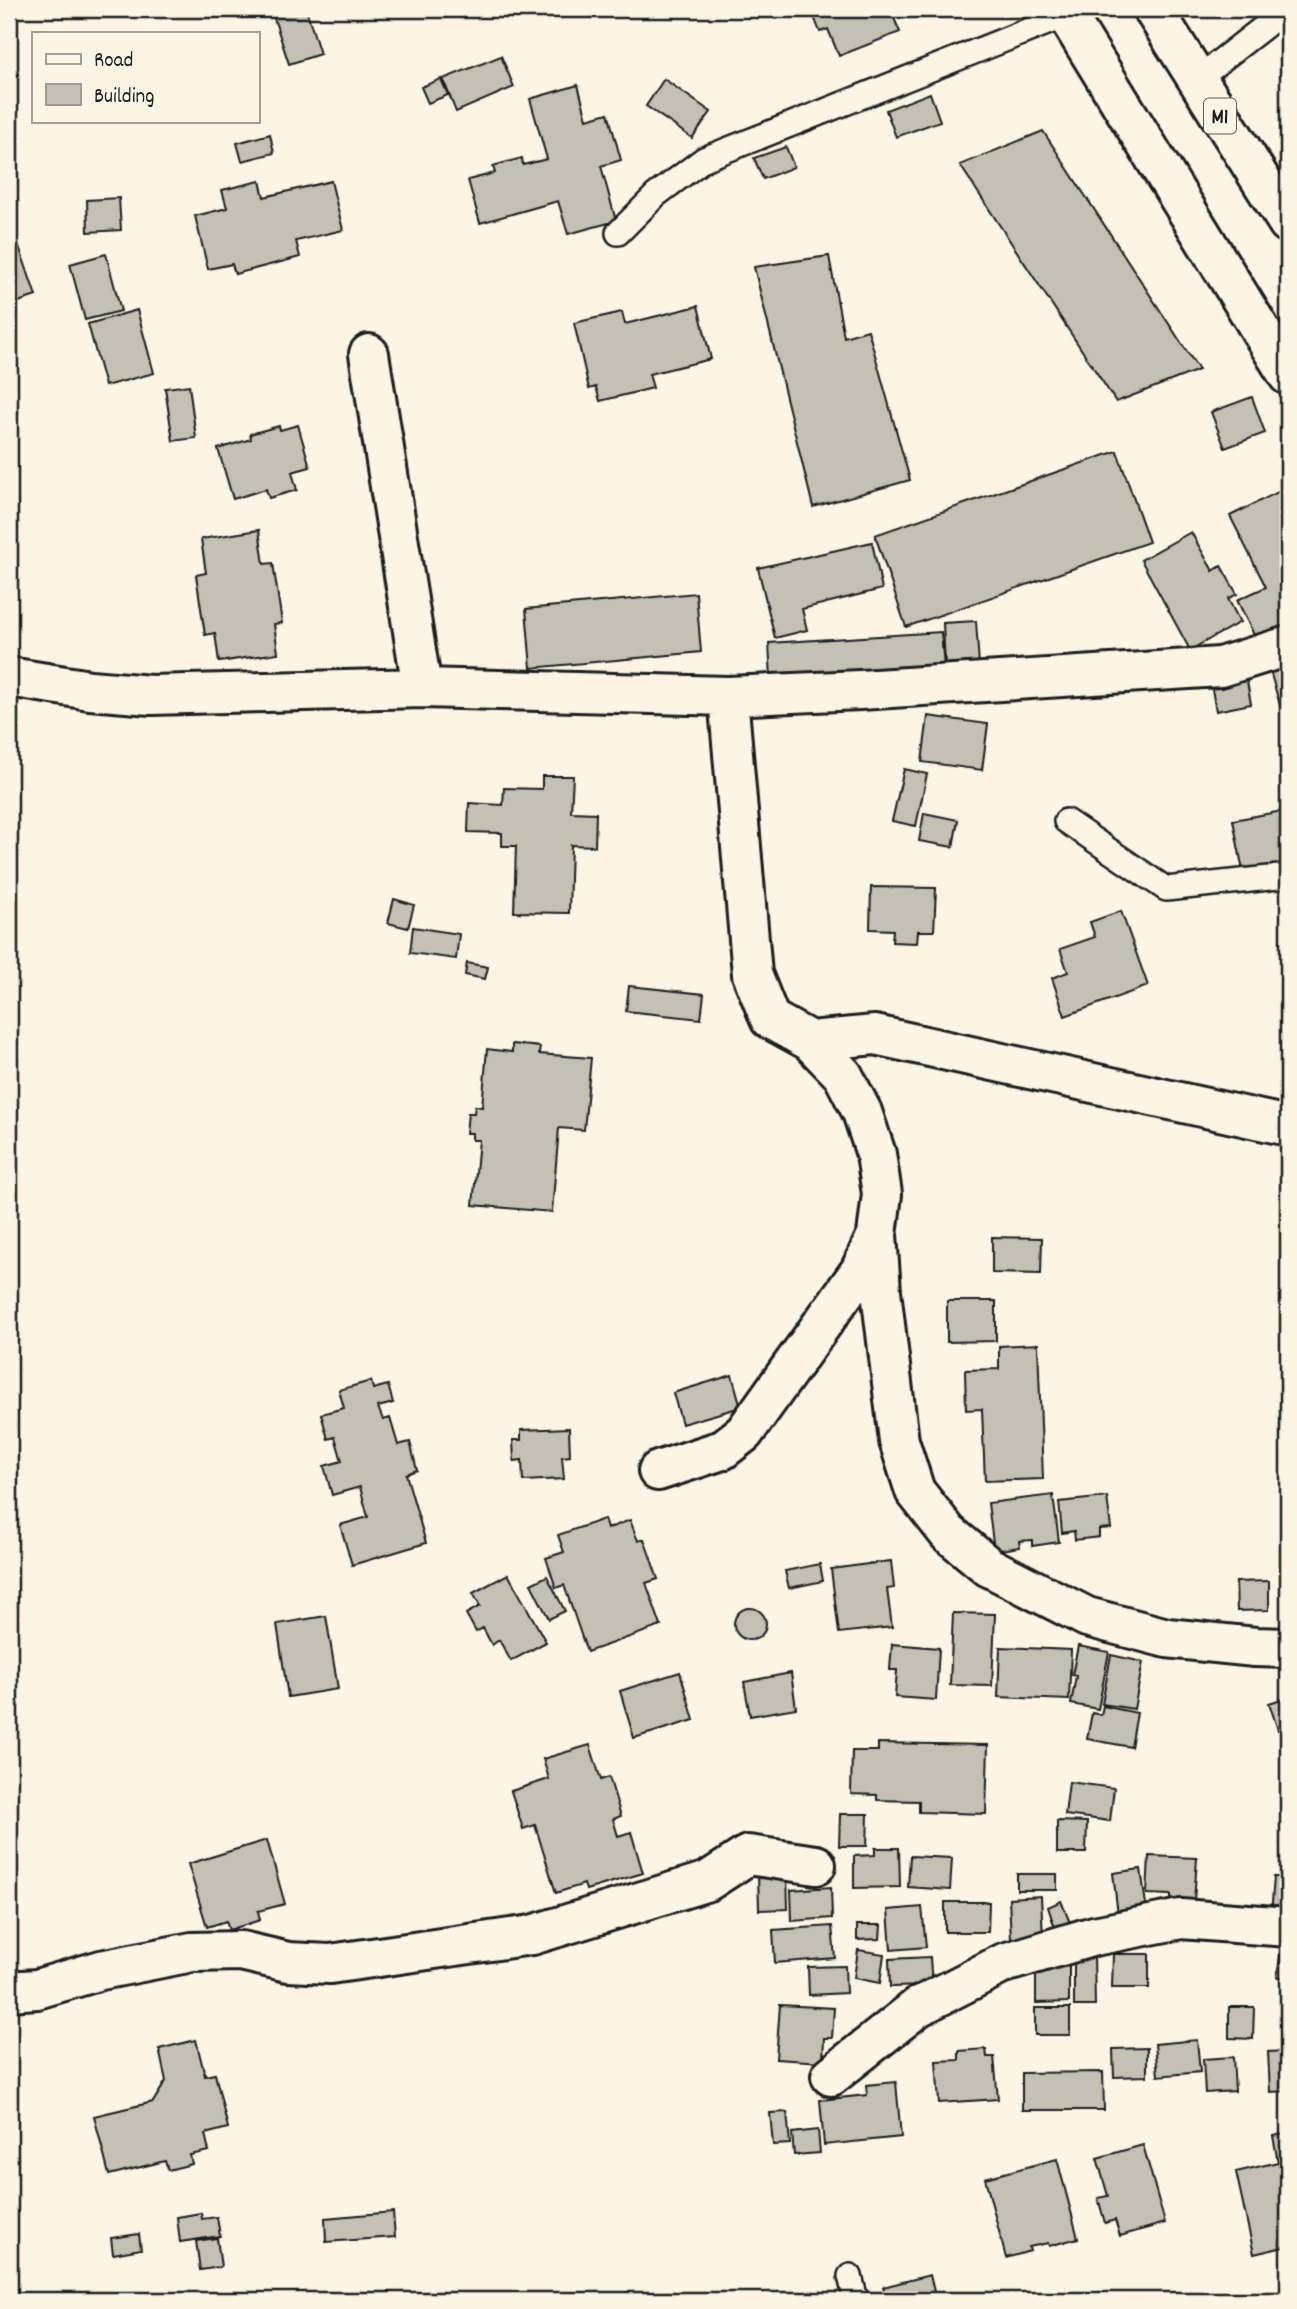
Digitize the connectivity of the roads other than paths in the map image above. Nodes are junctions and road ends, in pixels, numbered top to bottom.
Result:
1 (1153, 9) edge
2 (1287, 9) edge
3 (1073, 11) edge
4 (1197, 79) junction
5 (1288, 223) edge
6 (618, 233) dead end
7 (369, 354) dead end
8 (1288, 375) edge
9 (1288, 646) edge
10 (9, 677) edge
11 (422, 688) junction
12 (728, 696) junction
13 (1066, 821) dead end
14 (1288, 877) edge
15 (810, 1041) junction
16 (1288, 1126) edge
17 (877, 1235) junction
18 (658, 1471) dead end
19 (1288, 1648) edge
20 (816, 1865) dead end
21 (1288, 1927) edge
22 (9, 1991) edge
23 (831, 2076) dead end
24 (850, 2276) dead end
25 (856, 2300) edge

1 - 4 main road, M1
2 - 4 lane
3 - 6 lane
3 - 8 main road
4 - 5 main road, M1
7 - 11 main road
9 - 12 main road
10 - 11 main road
11 - 12 main road
12 - 15 main road
13 - 14 lane
15 - 16 main road
15 - 17 main road
17 - 18 main road
17 - 19 main road
20 - 22 main road
21 - 23 main road
24 - 25 lane

